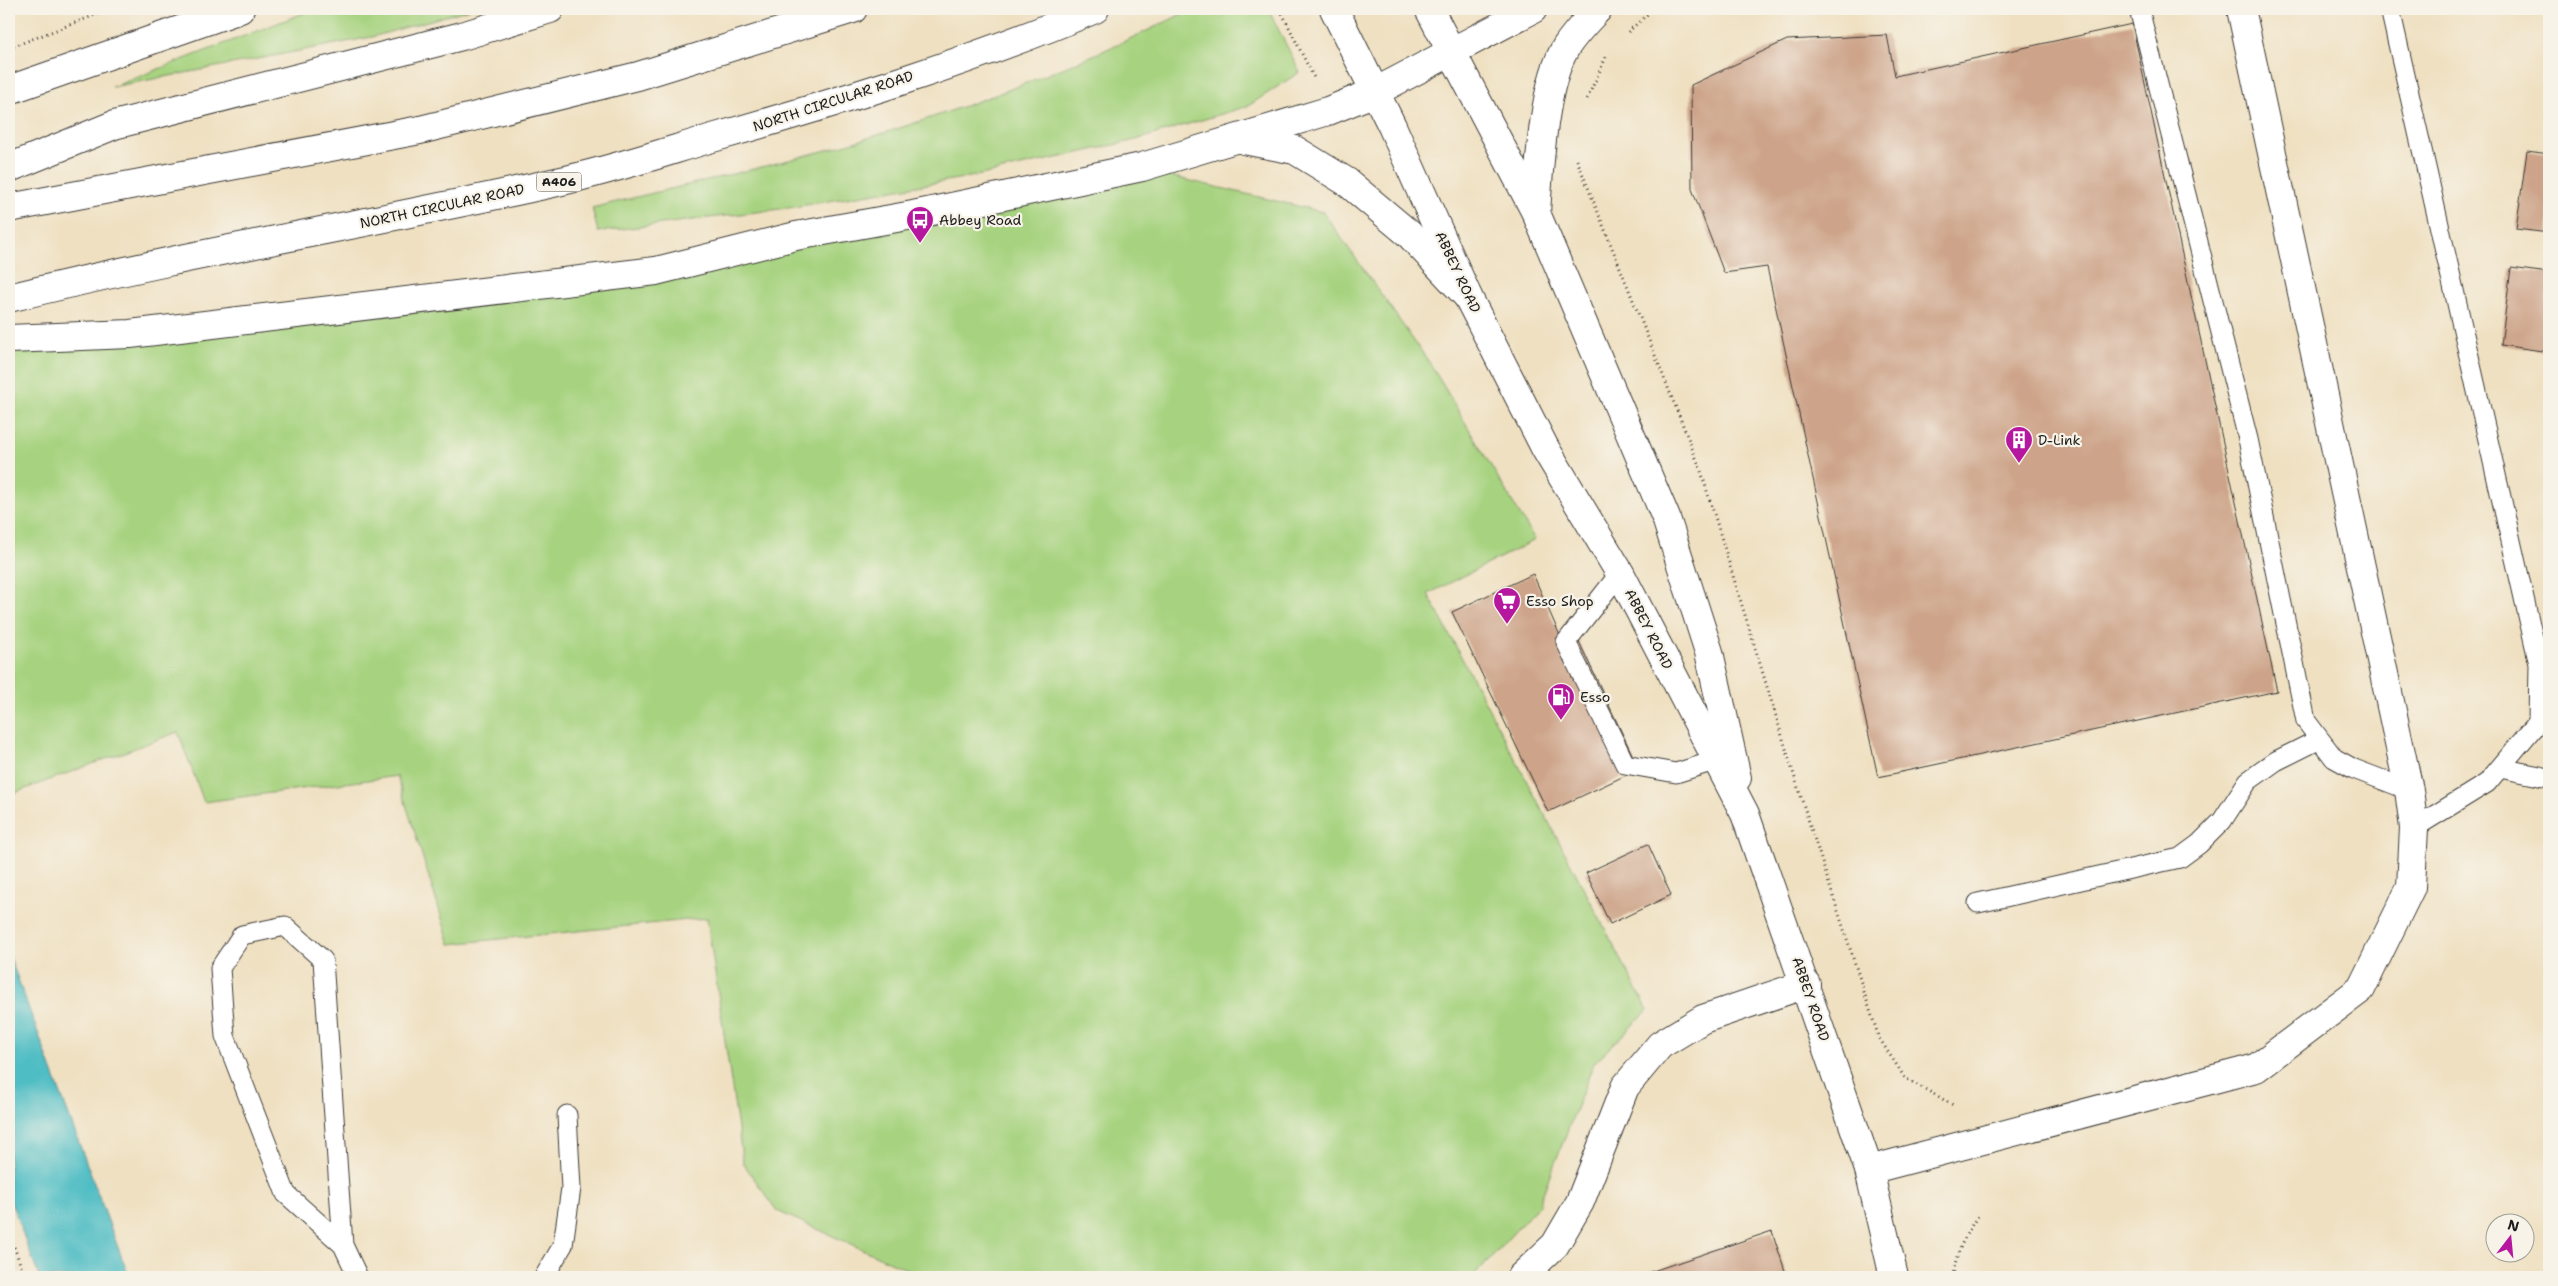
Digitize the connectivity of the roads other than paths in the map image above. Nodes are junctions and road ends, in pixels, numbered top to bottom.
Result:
1 (240, 9) edge
2 (550, 9) edge
3 (853, 9) edge
4 (1095, 9) edge
5 (1334, 9) edge
6 (1429, 9) edge
7 (1533, 9) edge
8 (1598, 9) edge
9 (2139, 9) edge
10 (2241, 9) edge
11 (2390, 9) edge
12 (1452, 52) junction
13 (9, 90) edge
14 (1374, 92) junction
15 (1236, 139) junction
16 (9, 168) edge
17 (9, 208) edge
18 (1536, 213) junction
19 (1468, 297) junction
20 (9, 298) edge
21 (9, 339) edge
22 (1620, 574) junction
23 (2318, 740) junction
24 (1725, 758) junction
25 (2500, 768) junction
26 (2549, 778) edge
27 (2409, 790) junction
28 (2414, 828) junction
29 (1978, 903) dead end
30 (1806, 984) junction
31 (567, 1115) dead end
32 (1869, 1170) junction
33 (343, 1244) junction
34 (358, 1277) edge
35 (544, 1277) edge
36 (1521, 1277) edge
37 (1894, 1277) edge

1 - 13 main road
2 - 16 main road
3 - 17 main road
4 - 20 main road, NORTH CIRCULAR ROAD / A406
5 - 14 main road, ABBEY ROAD
6 - 12 main road
7 - 12 main road
8 - 18 main road
9 - 23 lane
10 - 27 main road
11 - 25 lane
12 - 14 main road
12 - 18 main road
14 - 15 main road
14 - 19 main road, ABBEY ROAD
15 - 19 main road
15 - 21 main road
18 - 24 main road
19 - 22 main road, ABBEY ROAD
22 - 24 main road, ABBEY ROAD
22 - 24 lane
23 - 27 lane
23 - 29 lane
24 - 30 main road, ABBEY ROAD
25 - 26 lane
25 - 28 lane
27 - 28 main road
28 - 32 main road
30 - 32 main road, ABBEY ROAD
30 - 36 main road
31 - 35 lane
32 - 37 main road, ABBEY ROAD
33 - 33 lane
33 - 34 lane

